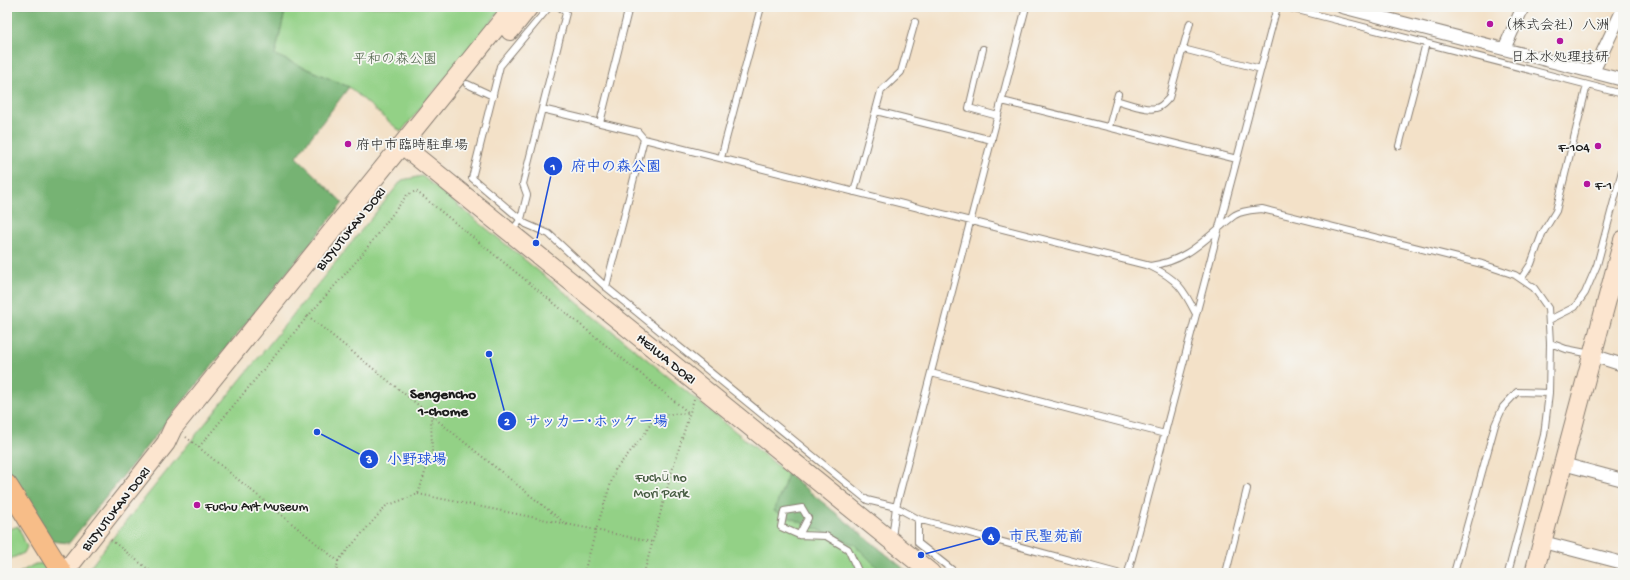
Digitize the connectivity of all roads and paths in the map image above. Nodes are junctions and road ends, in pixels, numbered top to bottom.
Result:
1 (529, 7) edge
2 (549, 7) edge
3 (560, 7) edge
4 (629, 7) edge
5 (760, 7) edge
6 (1026, 7) edge
7 (1277, 7) edge
8 (1286, 7) edge
9 (1342, 7) edge
10 (1523, 7) edge
11 (1623, 9) edge
12 (1390, 13) edge
13 (512, 15) edge
14 (915, 22) dead end
15 (1190, 23) dead end
16 (1426, 43) junction
17 (983, 48) dead end
18 (1183, 49) junction
19 (1504, 49) junction
20 (1261, 69) junction
21 (1593, 72) junction
22 (1623, 80) edge
23 (467, 84) junction
24 (1587, 85) junction
25 (1623, 94) edge
26 (493, 96) junction
27 (1002, 100) junction
28 (542, 110) junction
29 (876, 111) junction
30 (998, 116) junction
31 (600, 123) junction
32 (1109, 127) junction
33 (644, 139) junction
34 (992, 140) junction
35 (1399, 146) dead end
36 (407, 148) junction
37 (721, 158) junction
38 (1237, 159) junction
39 (1623, 167) edge
40 (854, 192) junction
41 (971, 221) junction
42 (516, 226) junction
43 (1219, 228) junction
44 (1623, 240) edge
45 (1150, 266) junction
46 (1521, 279) junction
47 (606, 287) junction
48 (1196, 314) junction
49 (308, 316) junction
50 (1548, 320) junction
51 (1550, 343) junction
52 (1592, 355) junction
53 (1623, 365) edge
54 (931, 373) junction
55 (700, 385) junction
56 (1550, 393) junction
57 (689, 413) junction
58 (431, 414) junction
59 (1165, 434) junction
60 (183, 435) junction
61 (166, 443) junction
62 (198, 447) junction
63 (1563, 464) junction
64 (1623, 480) edge
65 (7, 485) edge
66 (1247, 489) dead end
67 (418, 494) junction
68 (896, 507) junction
69 (918, 519) junction
70 (567, 525) junction
71 (596, 530) junction
72 (799, 535) junction
73 (111, 540) dead end
74 (892, 541) junction
75 (652, 542) junction
76 (1542, 542) junction
77 (338, 561) junction
78 (1623, 563) edge
79 (63, 573) edge
80 (153, 573) edge
81 (336, 573) edge
82 (584, 573) edge
83 (644, 573) edge
84 (859, 573) edge
85 (931, 573) edge
86 (956, 573) edge
87 (1117, 573) edge
88 (1128, 573) edge
89 (1226, 573) edge
90 (1454, 573) edge
91 (1508, 573) edge
92 (1534, 573) edge

1 - 13 street, BIJYUTUKAN DORI
2 - 26 lane
3 - 28 lane
4 - 31 lane
5 - 37 lane
6 - 27 lane
7 - 20 lane
8 - 16 lane
9 - 12 street
10 - 19 street
11 - 21 street
12 - 19 street
13 - 23 street, BIJYUTUKAN DORI
13 - 36 street, BIJYUTUKAN DORI
14 - 29 lane
15 - 18 lane
16 - 24 lane
16 - 35 lane
17 - 30 lane
18 - 20 lane
18 - 32 lane
19 - 21 street
20 - 38 lane
21 - 22 street
23 - 26 lane
23 - 36 street, BIJYUTUKAN DORI
24 - 25 lane
24 - 46 lane
26 - 42 lane
27 - 30 lane
27 - 32 lane
28 - 31 lane
28 - 42 lane
29 - 34 lane
29 - 40 lane
30 - 34 lane
31 - 33 lane
32 - 38 lane
33 - 37 lane
33 - 47 lane
34 - 41 lane
36 - 42 street, HEIWA DORI
36 - 60 street, BIJYUTUKAN DORI
36 - 61 street, BIJYUTUKAN DORI
37 - 40 lane
38 - 43 lane
39 - 50 lane
40 - 41 lane
41 - 45 lane
41 - 54 lane
42 - 47 lane
42 - 55 street, HEIWA DORI
43 - 45 lane
43 - 46 lane
43 - 48 lane
44 - 52 street
45 - 48 lane
46 - 50 lane
47 - 68 lane
48 - 59 lane
49 - 57 path
49 - 58 path
49 - 62 path
50 - 51 lane
51 - 52 lane
51 - 56 lane
52 - 53 street
52 - 63 street
54 - 59 lane
54 - 68 lane
55 - 57 path
55 - 74 street, HEIWA DORI
56 - 90 lane
56 - 91 lane
57 - 71 path
57 - 75 path
58 - 67 path
58 - 70 path
59 - 88 lane
60 - 61 street, BIJYUTUKAN DORI
60 - 62 path
61 - 79 street, BIJYUTUKAN DORI
62 - 77 path
63 - 64 street
63 - 76 street
65 - 79 main road
66 - 89 lane
67 - 70 path
67 - 77 path
68 - 69 lane
68 - 74 lane
69 - 86 lane
69 - 87 lane
70 - 71 path
71 - 75 path
71 - 82 path
72 - 72 lane
72 - 84 lane
73 - 80 path
74 - 85 street, HEIWA DORI
75 - 83 path
76 - 78 street
76 - 92 street
77 - 81 path

